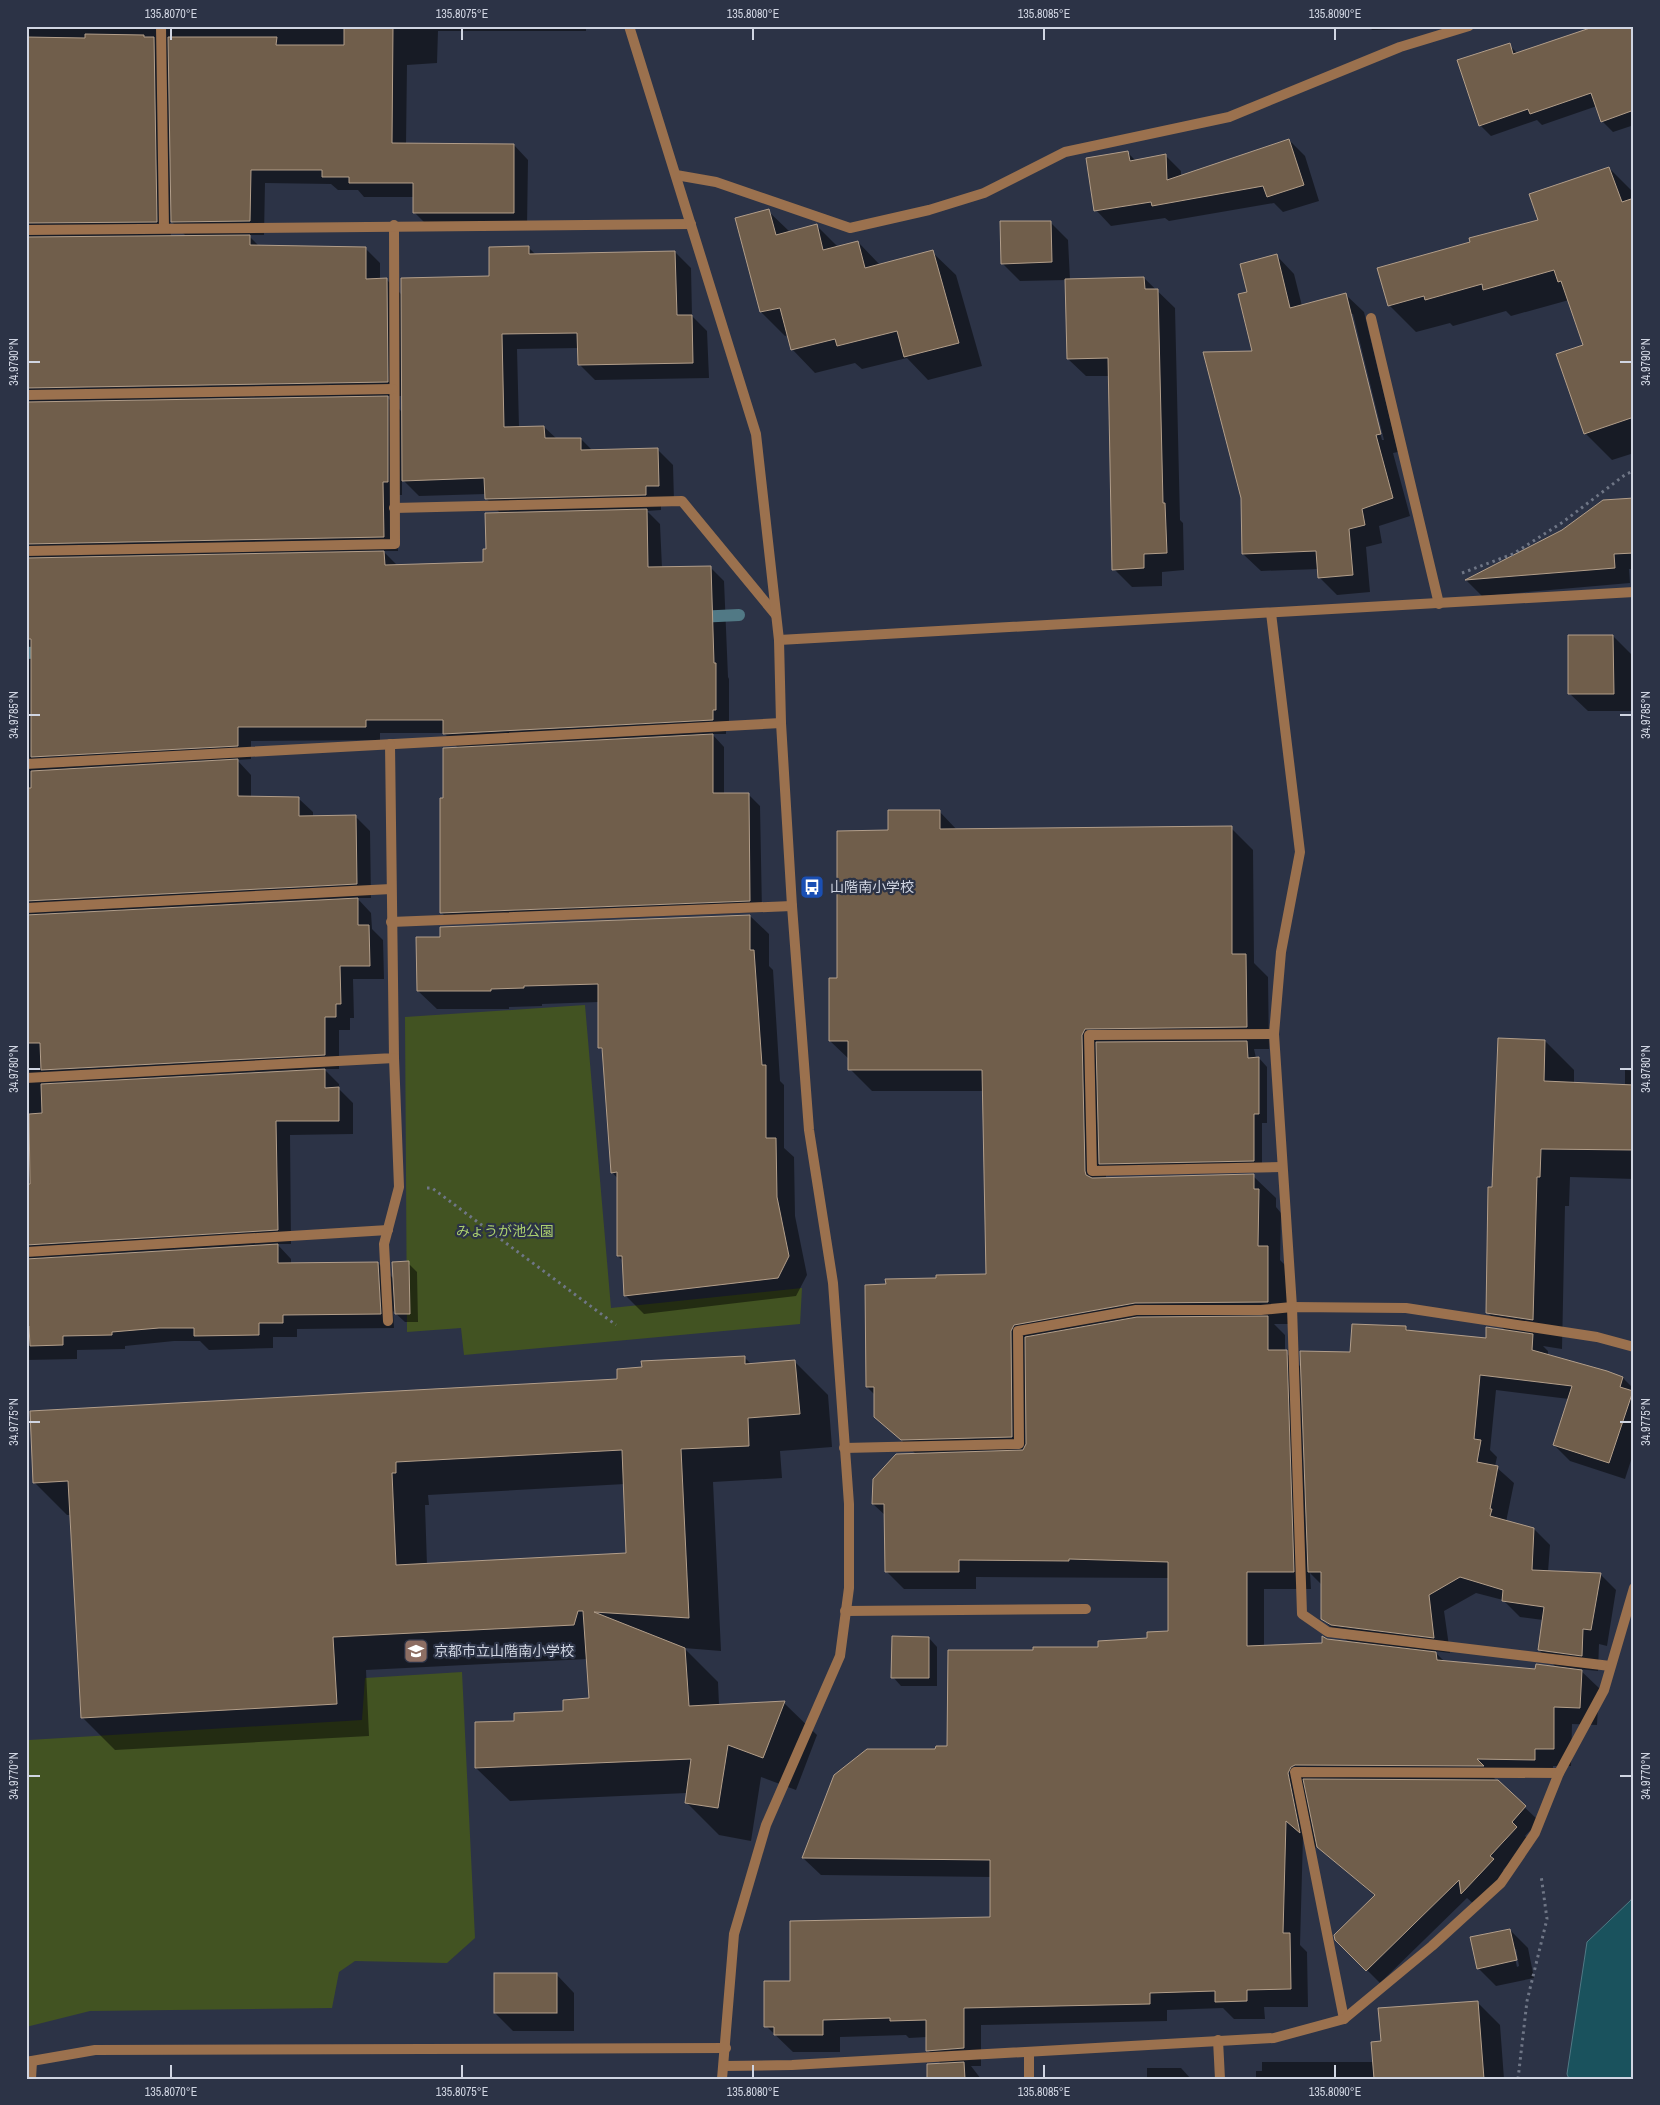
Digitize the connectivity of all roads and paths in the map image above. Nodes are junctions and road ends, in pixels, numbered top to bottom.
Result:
1 (161, 26) edge
2 (629, 26) edge
3 (1469, 26) edge
4 (676, 175) junction
5 (691, 224) junction
6 (394, 226) junction
7 (164, 228) junction
8 (26, 230) edge
9 (1371, 318) dead end
10 (393, 389) junction
11 (26, 395) edge
12 (1634, 471) edge
13 (394, 508) junction
14 (26, 552) edge
15 (1634, 592) edge
16 (1439, 602) junction
17 (1271, 613) junction
18 (776, 615) junction
19 (779, 640) junction
20 (781, 722) junction
21 (390, 744) junction
22 (26, 764) edge
23 (392, 889) junction
24 (792, 906) junction
25 (26, 908) edge
26 (392, 922) junction
27 (1274, 1034) junction
28 (394, 1058) junction
29 (26, 1078) edge
30 (1282, 1167) junction
31 (432, 1188) dead end
32 (388, 1230) junction
33 (26, 1252) edge
34 (1292, 1307) junction
35 (388, 1321) dead end
36 (616, 1325) dead end
37 (1634, 1347) edge
38 (844, 1448) junction
39 (1634, 1588) edge
40 (1086, 1609) dead end
41 (845, 1611) junction
42 (1610, 1666) junction
43 (1559, 1773) junction
44 (1536, 1833) junction
45 (1344, 2019) junction
46 (1218, 2040) junction
47 (726, 2048) junction
48 (1029, 2052) junction
49 (29, 2061) edge
50 (724, 2066) junction
51 (31, 2079) edge
52 (722, 2079) edge
53 (1029, 2079) edge
54 (1220, 2079) edge
55 (1518, 2079) edge

1 - 7 street
2 - 4 street
3 - 4 street
4 - 5 street
5 - 6 street
5 - 18 street
6 - 7 street
6 - 10 street
7 - 8 street
9 - 16 street
10 - 11 street
10 - 13 street
12 - 16 path
13 - 14 street
13 - 18 street
15 - 16 street
16 - 17 street
17 - 19 street
17 - 27 street
18 - 19 street
19 - 20 street
20 - 21 street
20 - 24 street
21 - 22 street
21 - 23 street
23 - 25 street
23 - 26 street
24 - 26 street
24 - 38 street
26 - 28 street
27 - 30 street
27 - 30 street
28 - 29 street
28 - 32 street
30 - 34 street
31 - 36 path
32 - 33 street
32 - 35 street
34 - 37 street
34 - 38 street
34 - 42 street
38 - 41 street
39 - 42 street
40 - 41 street
41 - 47 street
42 - 43 street
43 - 44 street
43 - 45 street
44 - 45 street
44 - 55 path
45 - 46 street
46 - 48 street
46 - 54 street
47 - 49 street
47 - 50 street
48 - 50 street
48 - 53 street
49 - 51 street
50 - 52 street

